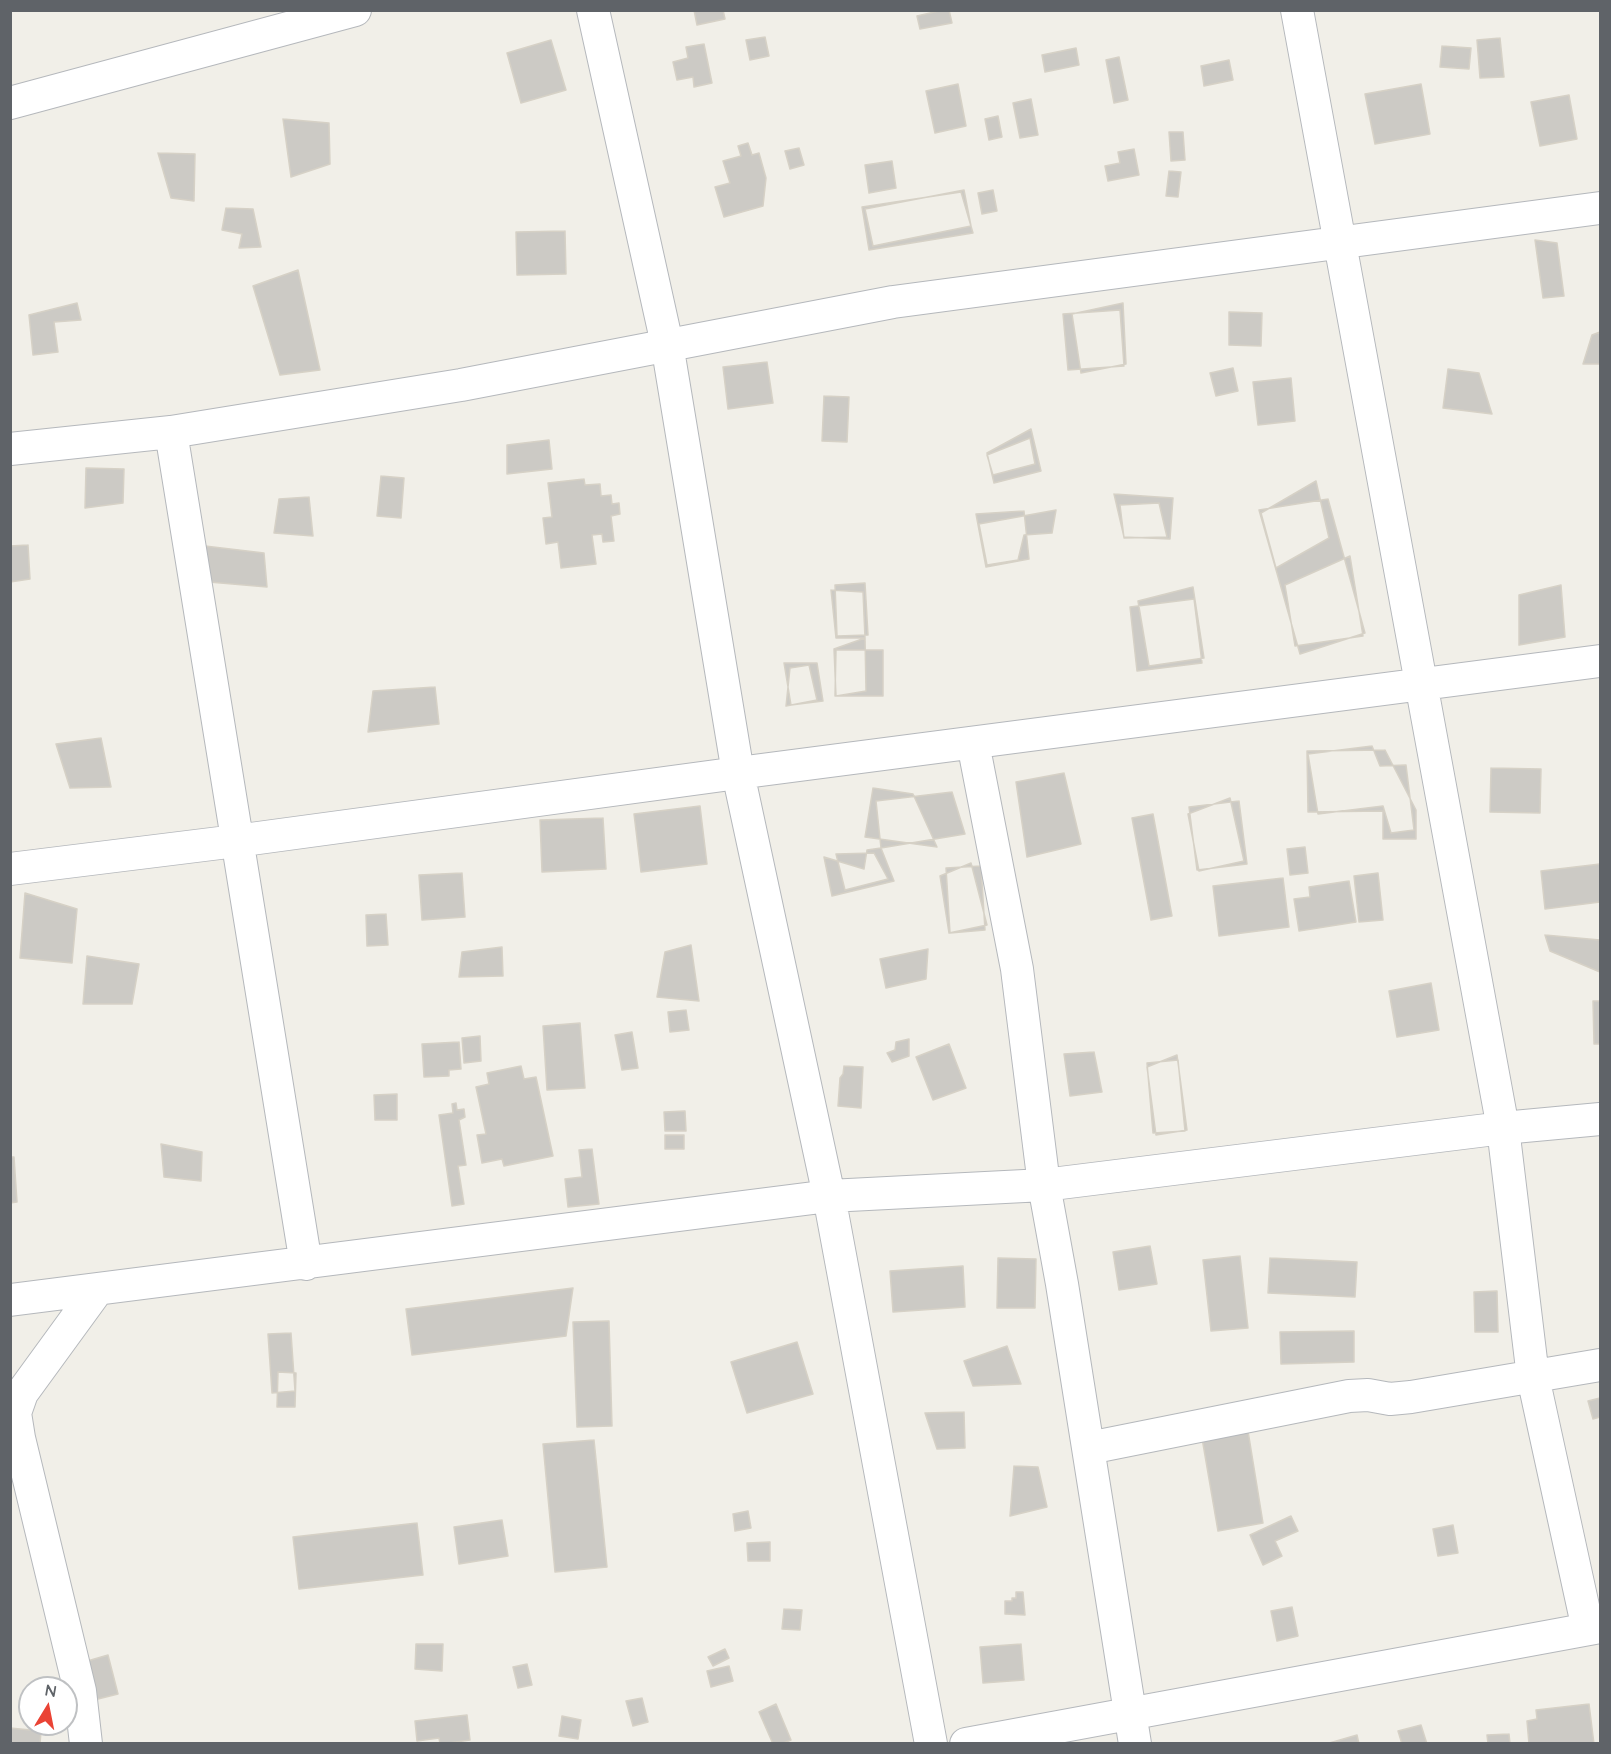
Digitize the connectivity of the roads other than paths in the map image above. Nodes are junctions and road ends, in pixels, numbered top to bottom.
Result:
1 (355, 10) edge
2 (593, 10) edge
3 (1297, 10) edge
4 (10, 103) edge
5 (1600, 208) edge
6 (1341, 241) junction
7 (667, 345) junction
8 (171, 432) junction
9 (10, 448) edge
10 (1600, 661) edge
11 (1422, 684) junction
12 (973, 743) junction
13 (738, 773) junction
14 (236, 842) junction
15 (10, 869) edge
16 (1600, 1119) edge
17 (1503, 1128) junction
18 (1044, 1185) junction
19 (829, 1196) junction
20 (306, 1264) junction
21 (97, 1290) junction
22 (10, 1300) edge
23 (1600, 1365) edge
24 (1533, 1377) junction
25 (1089, 1448) junction
26 (1594, 1628) edge
27 (1133, 1728) edge
28 (86, 1743) edge
29 (931, 1743) edge
30 (966, 1743) edge

1 - 4 street
2 - 7 street
3 - 6 street
5 - 6 street
6 - 7 street
6 - 11 street
7 - 8 street
7 - 13 street
8 - 9 street
8 - 14 street
10 - 11 street
11 - 12 street
11 - 17 street
12 - 13 street
12 - 18 street
13 - 14 street
13 - 19 street
14 - 15 street
14 - 20 street
16 - 17 street
17 - 18 street
17 - 24 street
18 - 19 street
18 - 25 street
19 - 20 street
19 - 29 street
20 - 21 street
21 - 22 street
21 - 28 street
23 - 24 street
24 - 25 street
24 - 26 street
25 - 27 street
26 - 27 street
27 - 30 street

